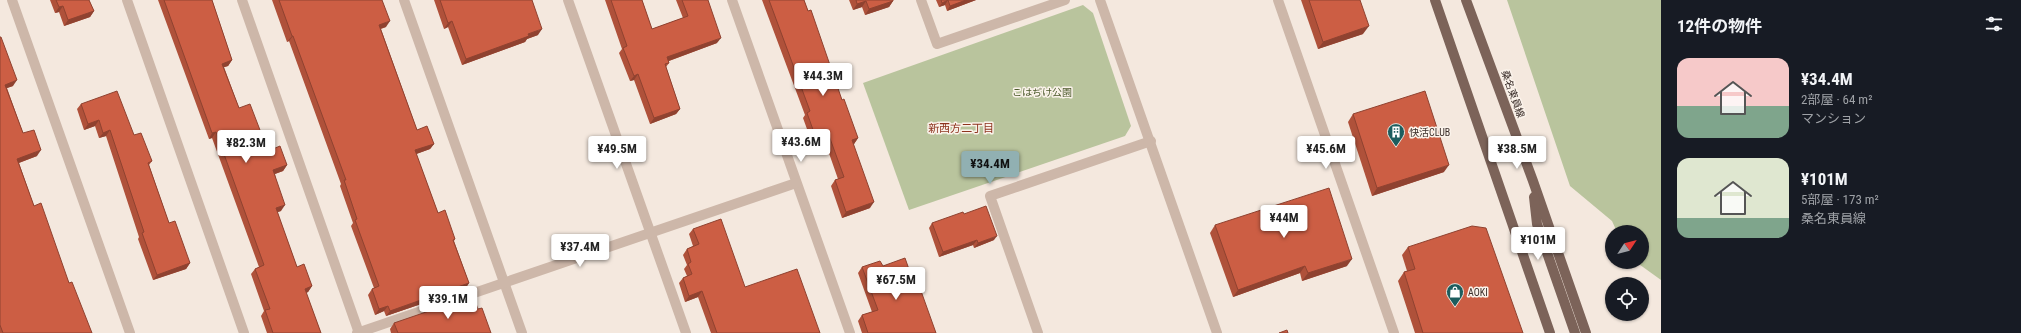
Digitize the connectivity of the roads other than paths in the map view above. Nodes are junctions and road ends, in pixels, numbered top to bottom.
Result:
1 (12, 0) edge
2 (127, 0) edge
3 (242, 0) edge
4 (404, 0) edge
5 (568, 0) edge
6 (732, 0) edge
7 (921, 0) edge
8 (1065, 0) edge
9 (1100, 0) edge
10 (1278, 0) edge
11 (1435, 0) edge
12 (1466, 0) edge
13 (1151, 141) junction
14 (1533, 181) junction
15 (796, 183) junction
16 (650, 232) junction
17 (504, 283) junction
18 (130, 333) edge
19 (244, 333) edge
20 (358, 333) edge
21 (522, 333) edge
22 (686, 333) edge
23 (850, 333) edge
24 (1038, 333) edge
25 (1217, 333) edge
26 (1394, 333) edge
27 (1550, 333) edge
28 (1575, 333) edge
29 (1586, 333) edge

1 - 18 street
2 - 19 street
3 - 20 street
4 - 17 street
5 - 16 street
6 - 15 street
7 - 8 street
9 - 13 street
10 - 26 street
11 - 27 main road
12 - 14 main road, 桑名東員線
13 - 24 street
13 - 25 street
14 - 28 main road
14 - 29 main road, 桑名東員線
15 - 16 street
15 - 23 street
16 - 17 street
16 - 22 street
17 - 20 street
17 - 21 street

